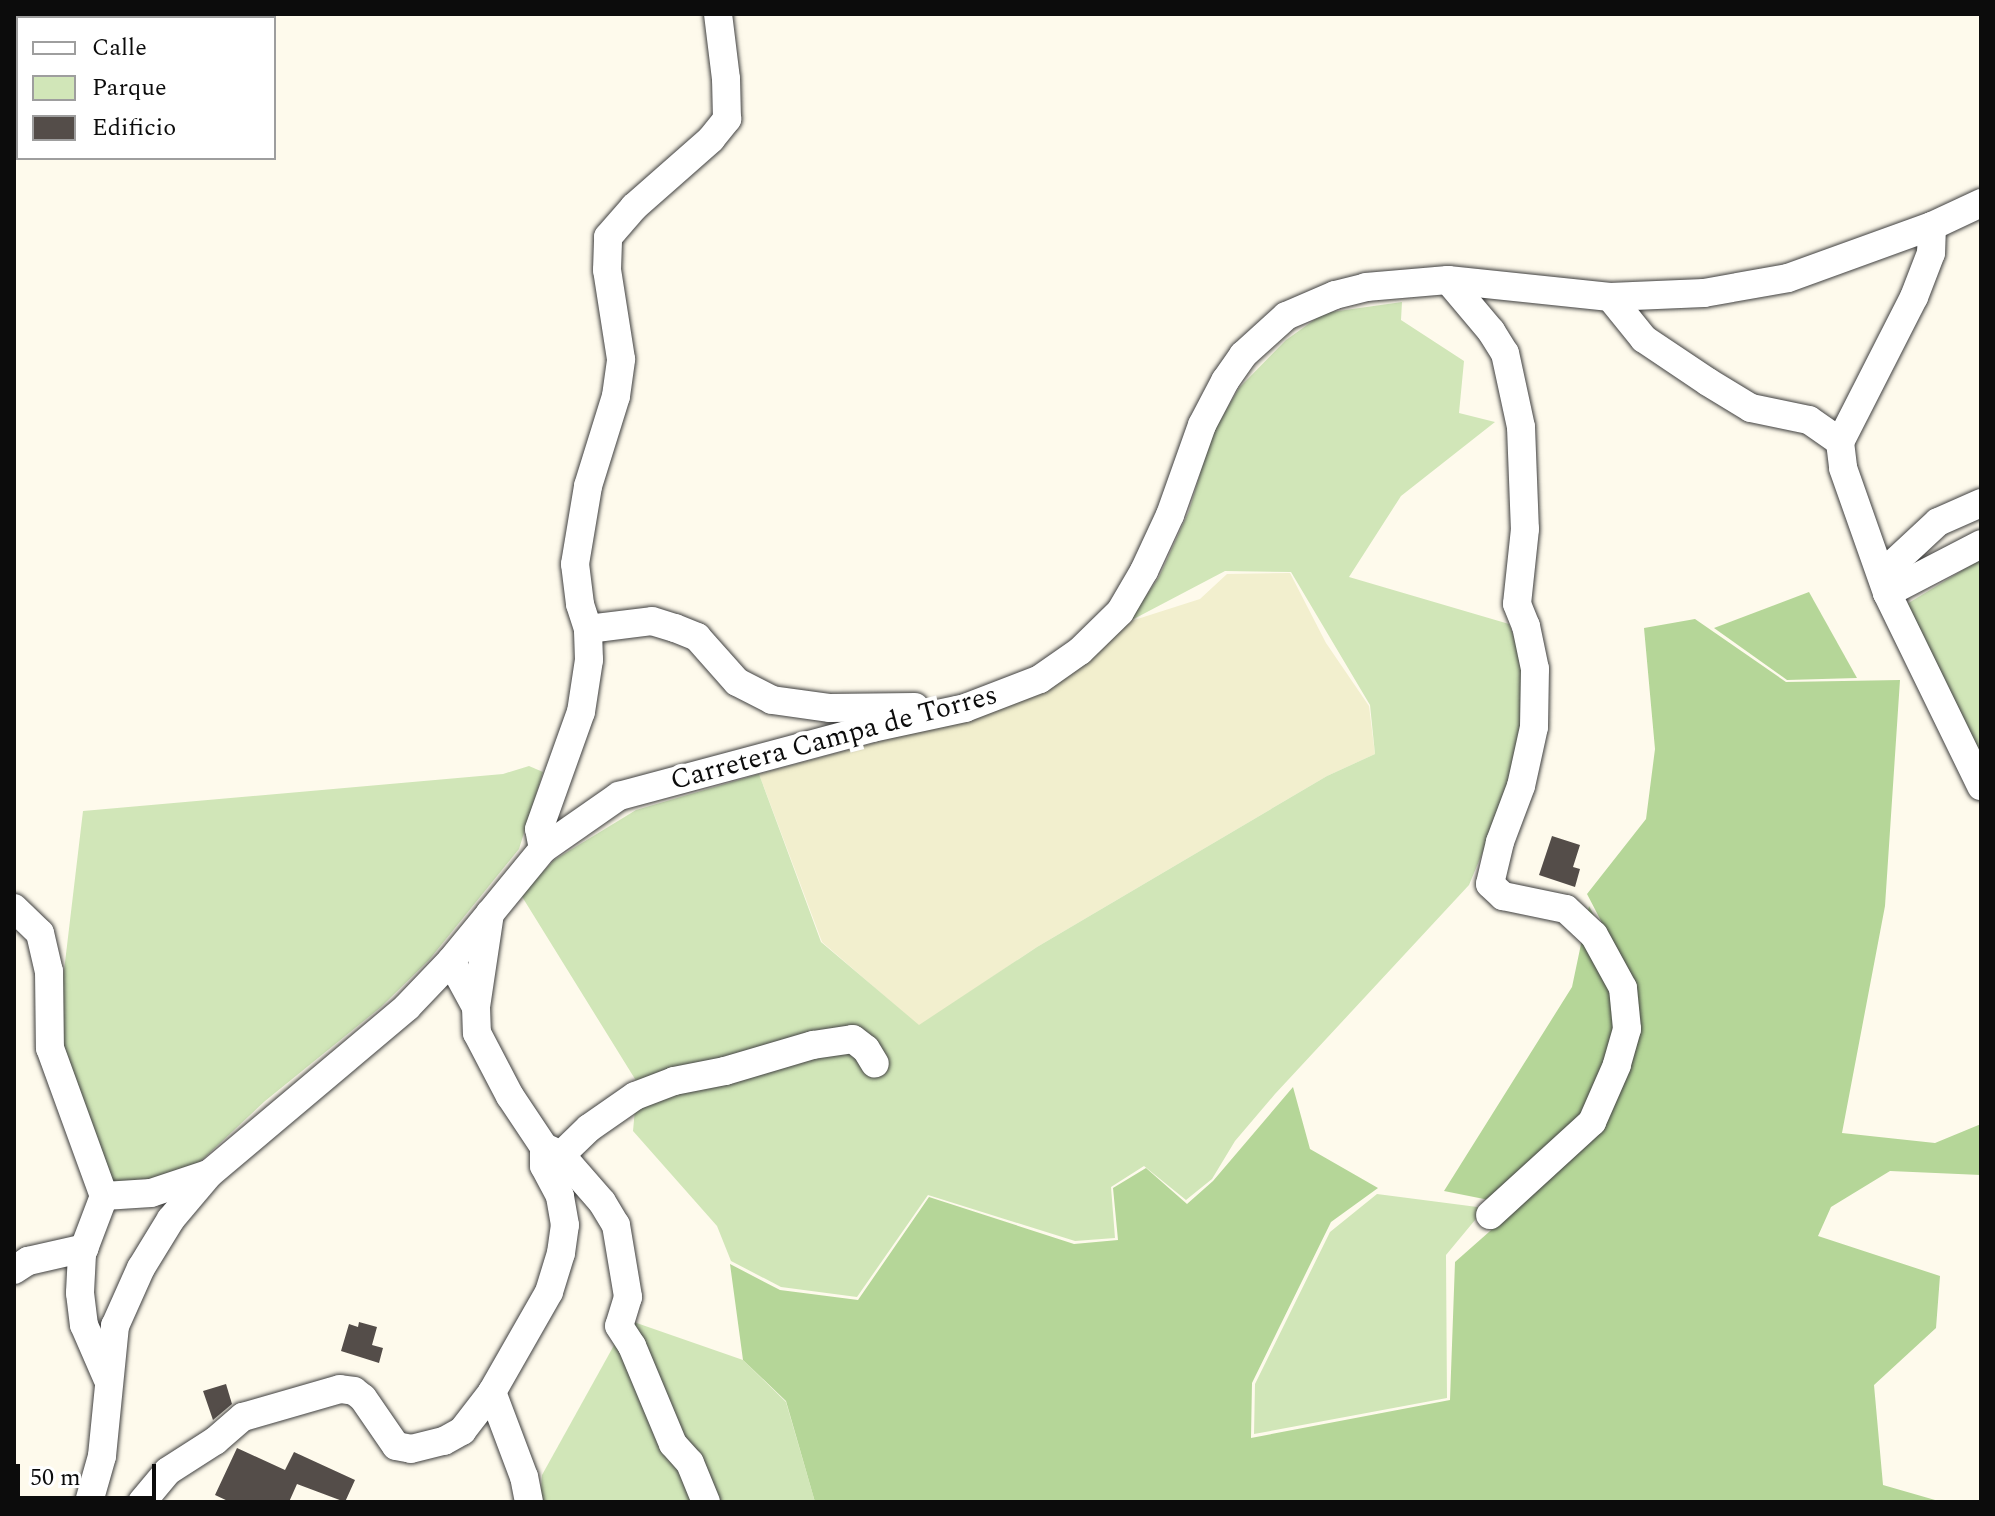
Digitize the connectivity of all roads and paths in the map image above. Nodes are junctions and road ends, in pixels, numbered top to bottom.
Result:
1 (718, 14) edge
2 (737, 14) edge
3 (726, 79) junction
4 (1981, 203) edge
5 (1932, 226) junction
6 (1448, 280) junction
7 (1610, 297) junction
8 (1840, 442) junction
9 (1981, 503) edge
10 (1981, 544) edge
11 (1884, 583) junction
12 (588, 629) junction
13 (951, 711) junction
14 (1981, 786) edge
15 (543, 849) junction
16 (14, 908) edge
17 (490, 913) junction
18 (451, 961) junction
19 (476, 1007) junction
20 (875, 1064) dead end
21 (552, 1151) junction
22 (209, 1174) junction
23 (104, 1196) junction
24 (1490, 1215) dead end
25 (85, 1248) junction
26 (14, 1270) edge
27 (107, 1378) junction
28 (492, 1392) junction
29 (89, 1502) edge
30 (142, 1502) edge
31 (529, 1502) edge
32 (706, 1502) edge

1 - 3 street
2 - 3 street
3 - 12 street
4 - 5 street, Carretera Campa de Torres
5 - 7 street, Carretera Campa de Torres
5 - 8 street
6 - 7 street, Carretera Campa de Torres
6 - 13 street, Carretera Campa de Torres
6 - 24 street
7 - 8 street
8 - 11 street
9 - 11 street
10 - 11 street
11 - 14 street
12 - 13 street
12 - 15 street
13 - 15 street, Carretera Campa de Torres
15 - 17 street, Carretera Campa de Torres
16 - 23 street
17 - 18 street, Carretera Campa de Torres
17 - 19 street
18 - 19 street
18 - 22 street, Carretera Campa de Torres
19 - 21 street
20 - 21 street
21 - 28 street
21 - 32 street
22 - 23 street
22 - 27 street, Carretera Campa de Torres
23 - 25 street
25 - 26 street
25 - 27 street
27 - 29 street, Carretera Campa de Torres
28 - 30 street
28 - 31 street

